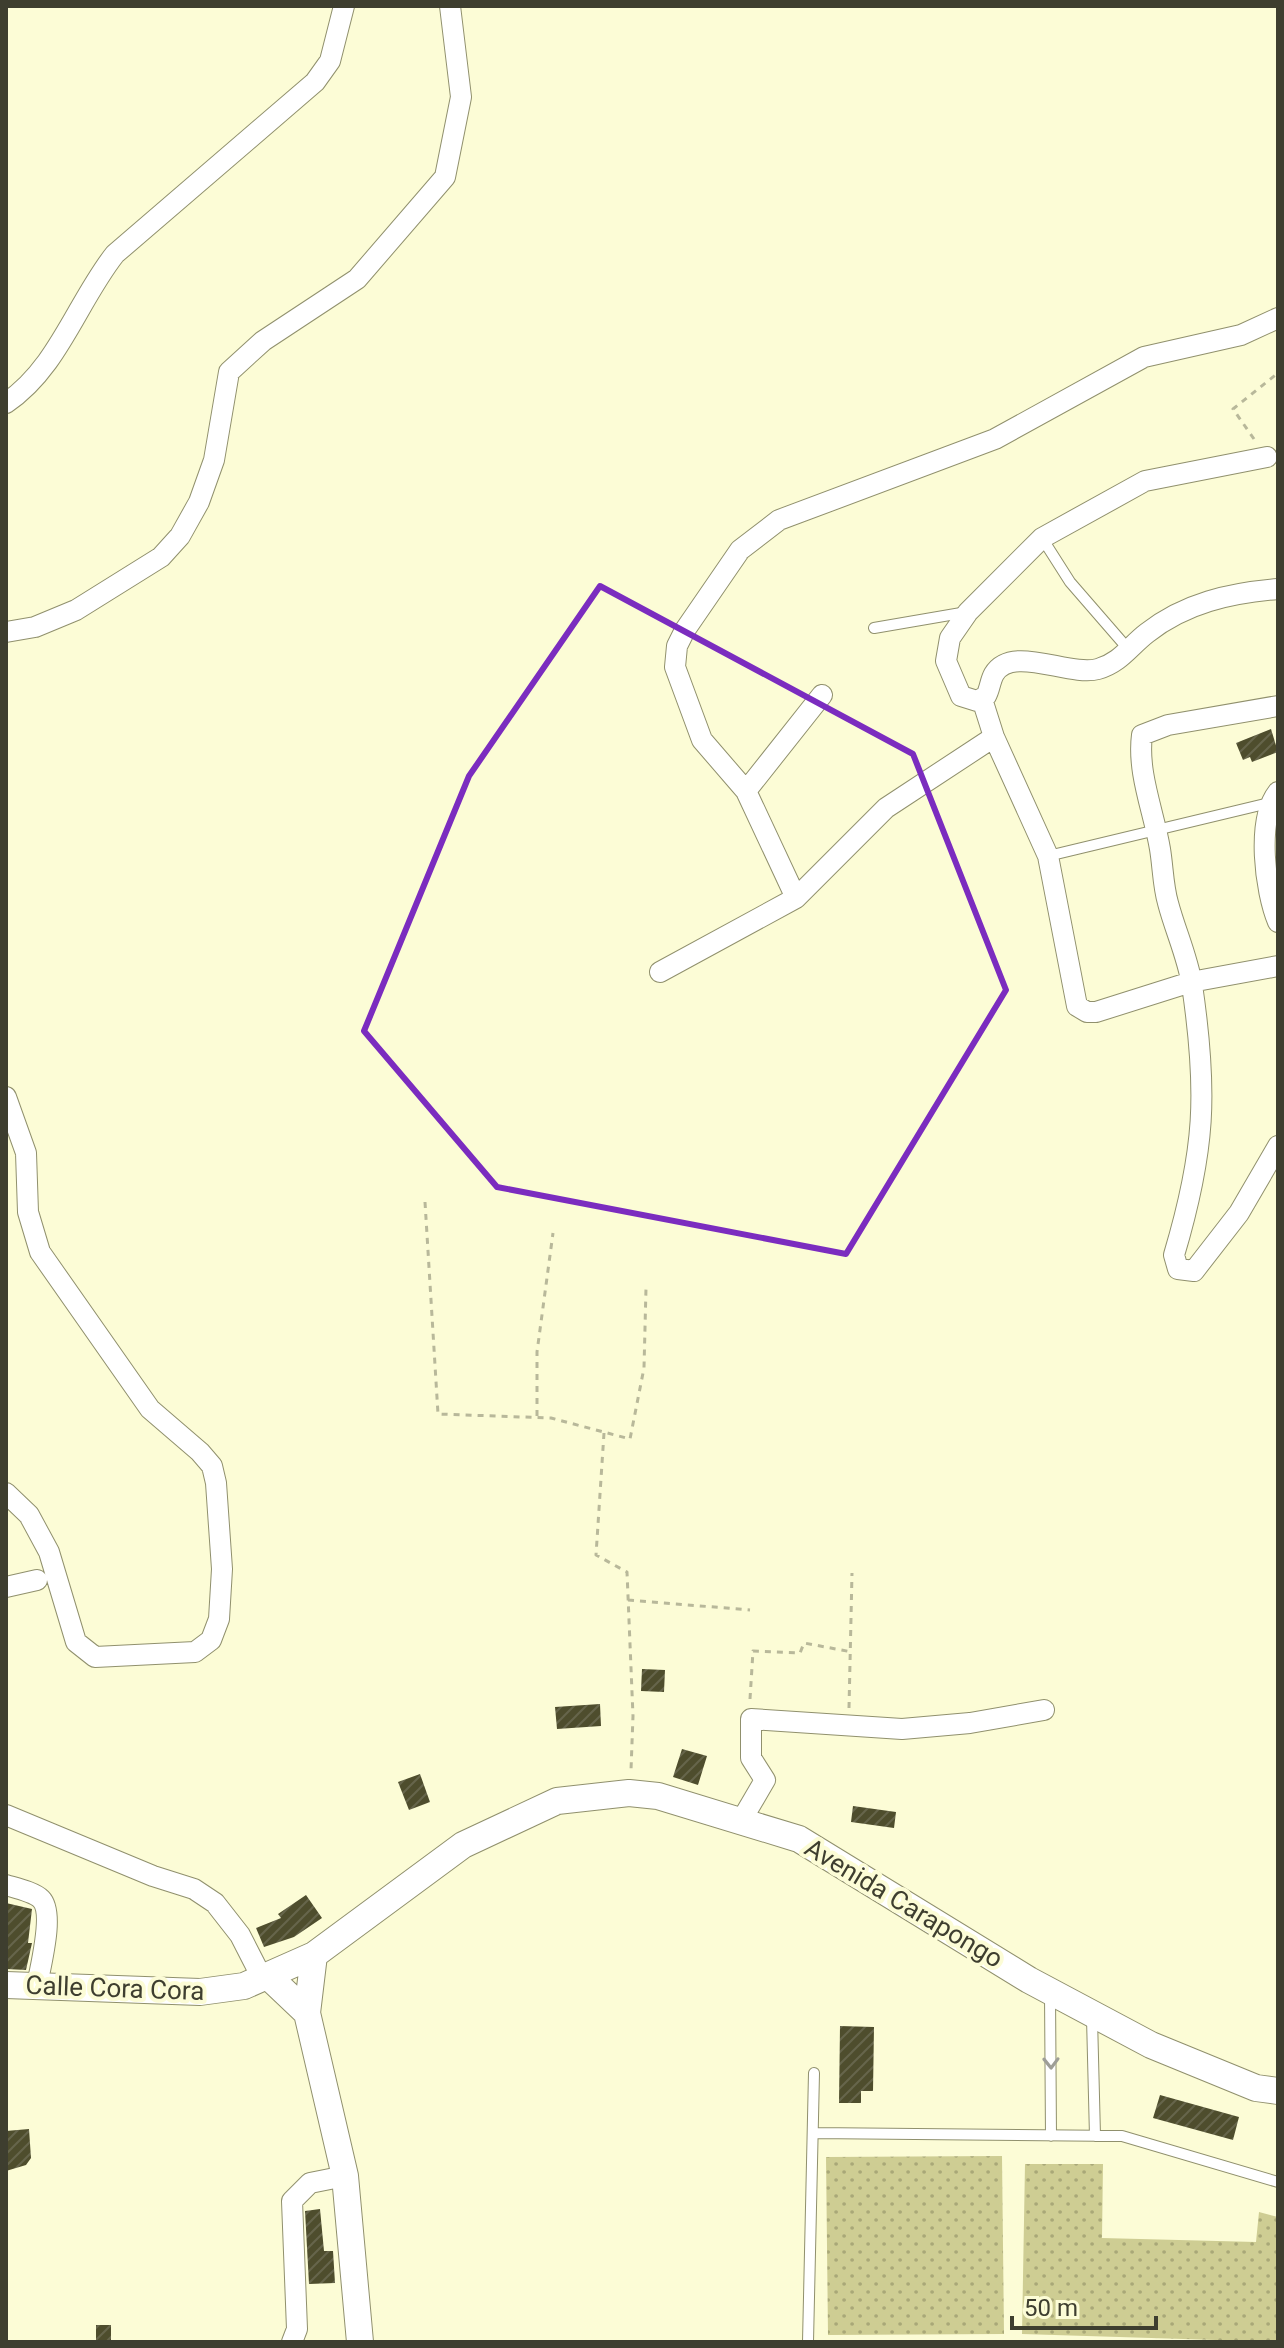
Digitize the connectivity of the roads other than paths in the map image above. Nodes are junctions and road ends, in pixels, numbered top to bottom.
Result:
1 (344, 6) edge
2 (450, 6) edge
3 (1278, 318) edge
4 (6, 403) edge
5 (1267, 457) road end
6 (1042, 538) junction
7 (1278, 589) edge
8 (968, 612) junction
9 (874, 628) dead end
10 (6, 632) edge
11 (1129, 650) junction
12 (822, 695) dead end
13 (982, 699) junction
14 (1278, 706) edge
15 (994, 737) junction
16 (746, 791) junction
17 (1274, 798) edge
18 (1156, 829) junction
19 (1048, 856) junction
20 (796, 898) junction
21 (1278, 922) edge
22 (1278, 966) edge
23 (660, 972) dead end
24 (1191, 982) junction
25 (6, 1097) edge
26 (1278, 1146) edge
27 (6, 1493) edge
28 (37, 1580) dead end
29 (6, 1587) edge
30 (1044, 1710) dead end
31 (6, 1815) edge
32 (741, 1821) junction
33 (6, 1885) edge
34 (314, 1955) junction
35 (265, 1977) junction
36 (6, 1985) edge
37 (37, 1986) junction
38 (1050, 1991) junction
39 (307, 2013) junction
40 (1092, 2014) junction
41 (814, 2073) dead end
42 (1278, 2091) edge
43 (813, 2133) junction
44 (1051, 2136) junction
45 (1095, 2136) junction
46 (345, 2176) junction
47 (1278, 2182) edge
48 (292, 2342) edge
49 (360, 2342) edge
50 (808, 2342) edge

1 - 4 street
2 - 10 street
3 - 16 street
5 - 6 street
6 - 8 street
6 - 11 lane
7 - 11 street
8 - 9 lane
8 - 13 street
11 - 13 street
12 - 16 street
13 - 15 street
14 - 18 street
15 - 19 street
15 - 20 street
16 - 20 street
17 - 18 lane
17 - 21 street
18 - 19 lane
18 - 24 street
19 - 24 street
20 - 23 street
22 - 24 street
24 - 26 street
25 - 27 street
28 - 29 street
30 - 32 street
31 - 35 street
32 - 34 street, Avenida Carapongo
32 - 38 street, Avenida Carapongo
33 - 37 street
34 - 35 street, Calle Cora Cora
34 - 39 street
35 - 37 street, Calle Cora Cora
35 - 39 street
36 - 37 street, Calle Cora Cora
38 - 40 street, Avenida Carapongo
38 -> 44 lane
39 - 46 street
40 - 42 street, Avenida Carapongo
40 - 45 lane
41 - 43 lane
43 - 44 lane
43 - 50 lane
44 - 45 lane
45 - 47 lane
46 - 48 street
46 - 49 street

